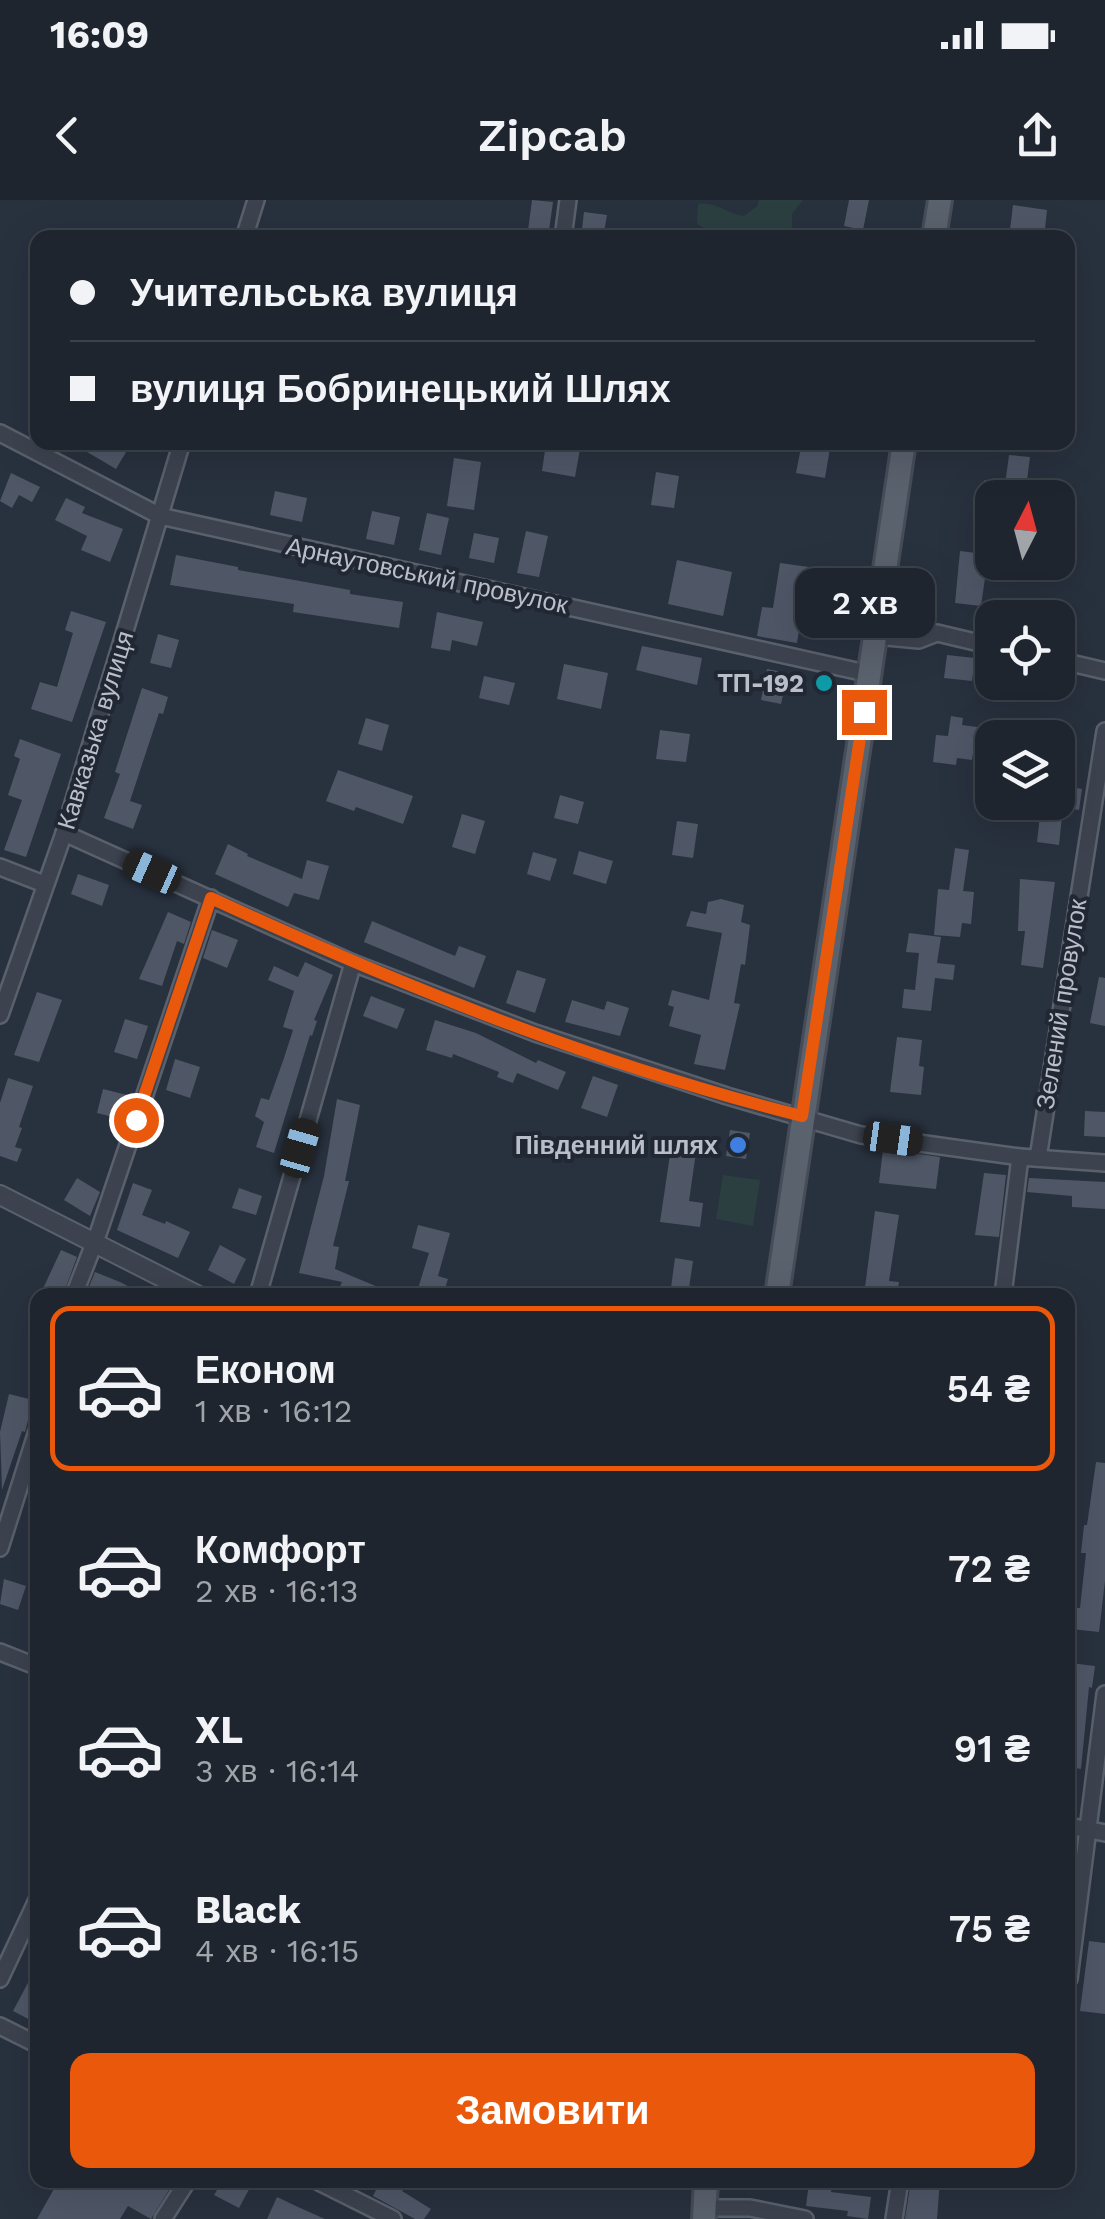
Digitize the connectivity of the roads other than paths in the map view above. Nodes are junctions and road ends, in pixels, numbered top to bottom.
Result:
1 (256, 200) edge
2 (568, 200) edge
3 (940, 200) edge
4 (247, 230) edge
5 (564, 230) edge
6 (935, 230) edge
7 (0, 432) edge
8 (30, 448) edge
9 (34, 450) edge
10 (180, 450) edge
11 (903, 450) edge
12 (160, 516) junction
13 (876, 636) junction
14 (975, 642) edge
15 (1075, 664) edge
16 (1105, 671) edge
17 (870, 674) junction
18 (1105, 731) edge
19 (64, 833) junction
20 (0, 868) edge
21 (44, 884) junction
22 (211, 898) junction
23 (354, 964) junction
24 (0, 1015) edge
25 (802, 1116) junction
26 (1020, 1157) junction
27 (1038, 1158) junction
28 (1105, 1163) edge
29 (0, 1195) edge
30 (95, 1242) junction
31 (77, 1288) edge
32 (184, 1288) edge
33 (260, 1288) edge
34 (778, 1288) edge
35 (1004, 1288) edge
36 (30, 1453) edge
37 (0, 1548) edge
38 (0, 1652) edge
39 (30, 1663) edge
40 (1105, 1694) edge
41 (1075, 1827) edge
42 (1087, 1830) junction
43 (1105, 1832) edge
44 (30, 1915) edge
45 (1075, 1929) edge
46 (0, 1979) edge
47 (0, 2026) edge
48 (30, 2041) edge
49 (183, 2188) edge
50 (331, 2188) edge
51 (706, 2188) edge
52 (899, 2188) edge
53 (704, 2214) edge
54 (163, 2219) edge
55 (393, 2219) edge
56 (804, 2219) edge
57 (894, 2219) edge

1 - 4 street
2 - 5 street
3 - 6 main road
7 - 8 street, Арнаутовський провулок
9 - 12 street, Арнаутовський провулок
10 - 12 street, Кавказька вулиця
11 - 13 main road
12 - 17 street, Арнаутовський провулок
12 - 19 street, Кавказька вулиця
13 - 14 street
13 - 17 main road
15 - 16 street
17 - 25 main road
18 - 27 street, Зелений провулок
19 - 21 street, Кавказька вулиця
19 - 22 street
20 - 21 street
21 - 24 street, Кавказька вулиця
22 - 23 street
22 - 30 street
23 - 25 street
23 - 33 street
25 - 26 street
25 - 34 main road
26 - 27 street
26 - 35 street
27 - 28 street
29 - 30 street
30 - 31 street
30 - 32 street
36 - 37 street
38 - 39 street
40 - 42 street
41 - 42 street
42 - 43 street
42 - 45 street
44 - 46 street
47 - 48 street
49 - 54 street
50 - 55 street
51 - 53 main road
52 - 57 street
53 - 56 street

